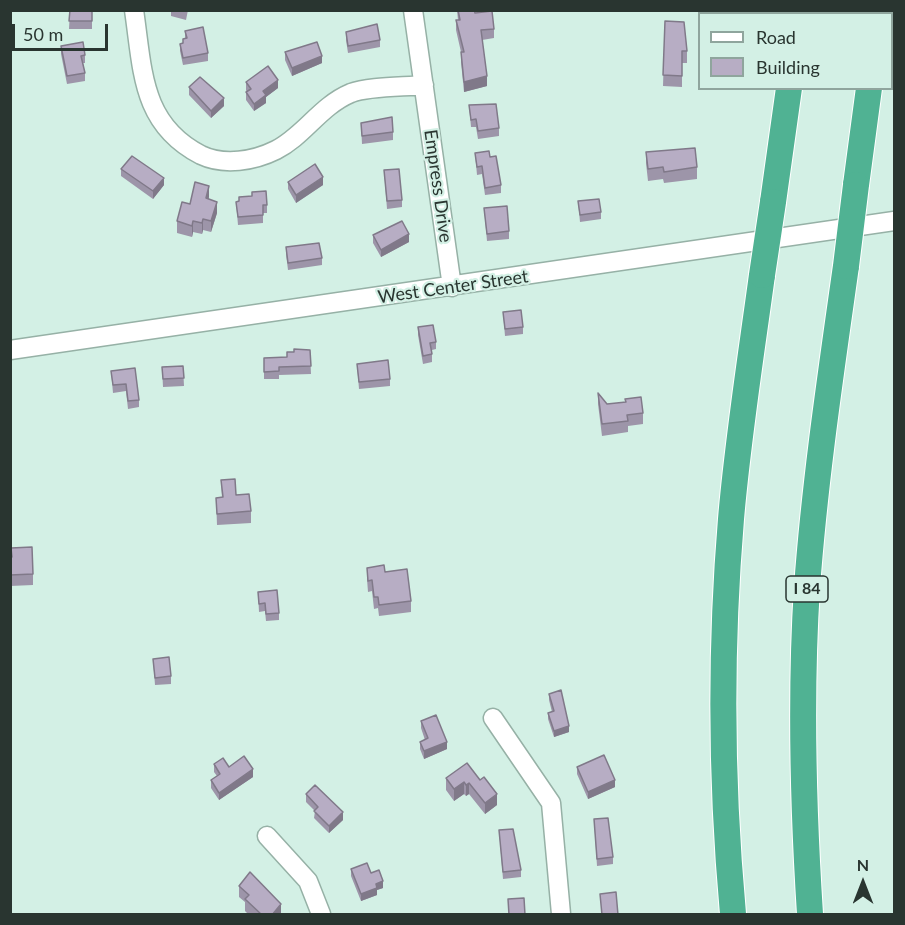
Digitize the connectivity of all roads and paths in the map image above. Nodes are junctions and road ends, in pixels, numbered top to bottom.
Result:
1 (134, 10) edge
2 (413, 10) edge
3 (424, 86) junction
4 (789, 90) edge
5 (869, 90) edge
6 (894, 220) edge
7 (452, 287) junction
8 (10, 350) edge
9 (493, 718) dead end
10 (267, 836) dead end
11 (321, 915) edge
12 (561, 915) edge
13 (733, 915) edge
14 (810, 915) edge

1 - 3 street
2 - 3 street, Empress Drive
3 - 7 street, Empress Drive
4 - 13 highway, bridge
5 - 14 highway, I 84, bridge
6 - 7 street, West Center Street
7 - 8 street, West Center Street
9 - 12 street
10 - 11 street

